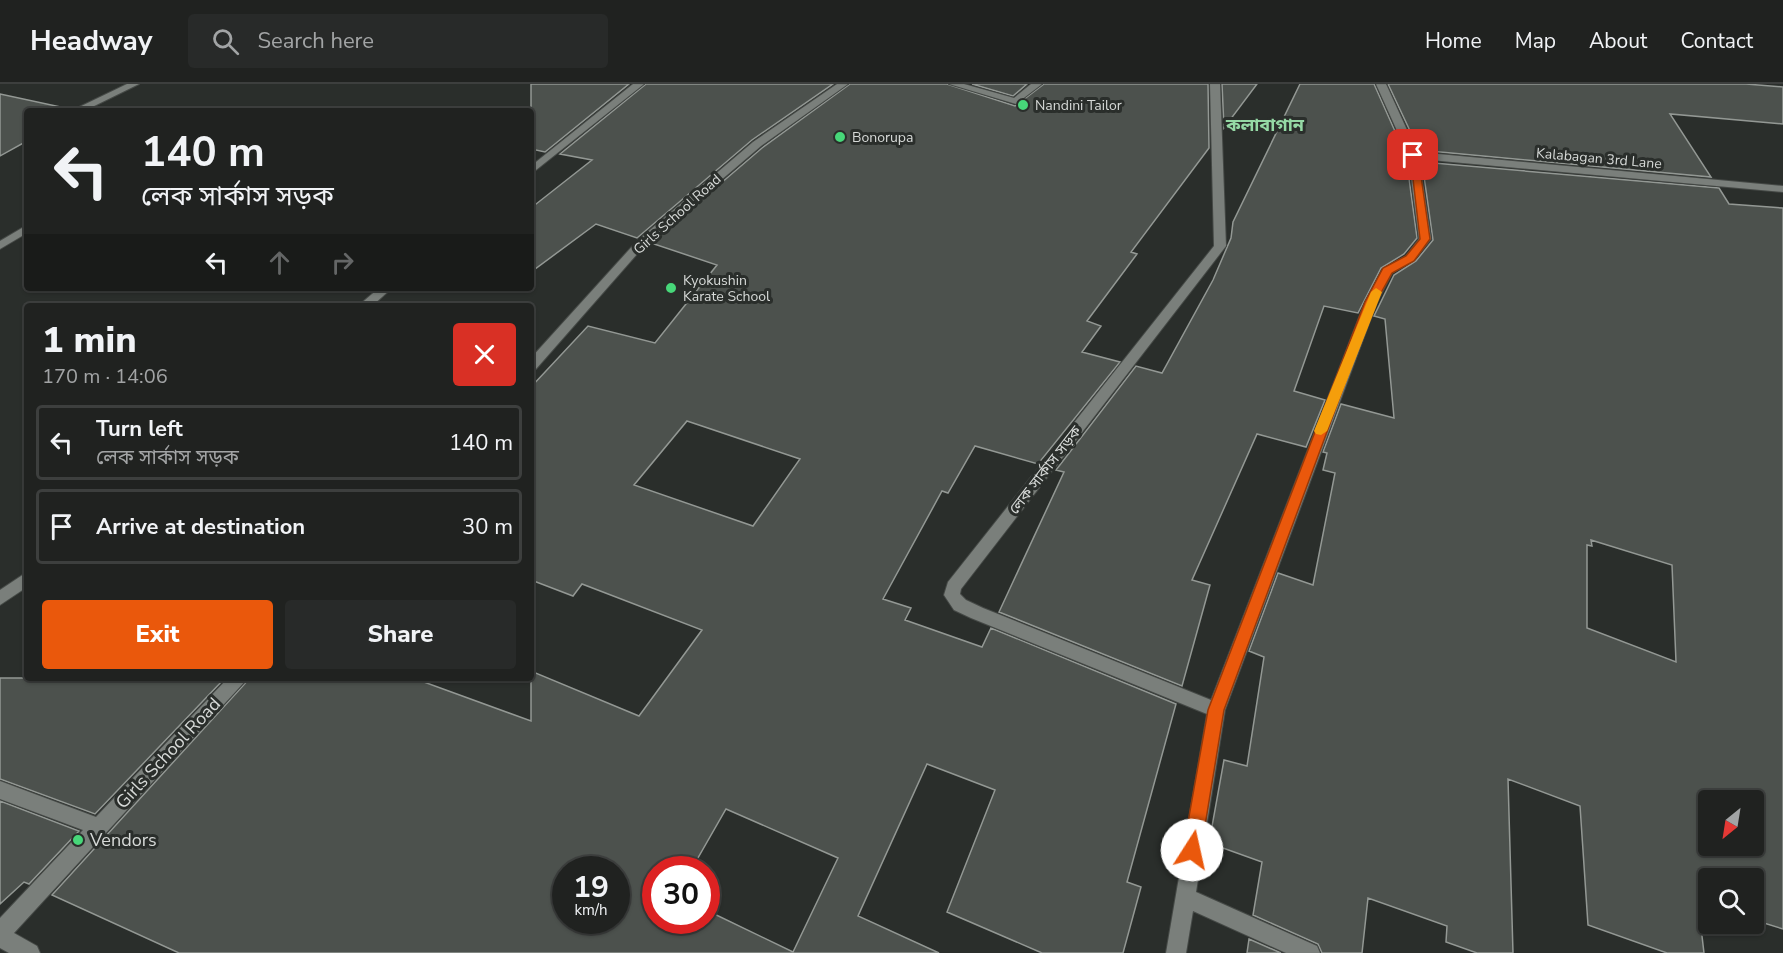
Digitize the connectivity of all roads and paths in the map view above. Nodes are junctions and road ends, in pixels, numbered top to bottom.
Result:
1 (134, 84) edge
2 (639, 84) edge
3 (843, 84) edge
4 (954, 84) edge
5 (1037, 84) edge
6 (1215, 84) edge
7 (1381, 84) edge
8 (82, 108) edge
9 (1413, 155) junction
10 (534, 169) edge
11 (1783, 189) edge
12 (24, 230) edge
13 (0, 246) edge
14 (382, 291) edge
15 (368, 303) edge
16 (534, 363) edge
17 (24, 580) edge
18 (0, 600) edge
19 (236, 681) edge
20 (1216, 710) junction
21 (0, 790) edge
22 (99, 827) junction
23 (1184, 897) junction
24 (0, 935) edge
25 (30, 953) edge
26 (1176, 953) edge
27 (1310, 953) edge

1 - 8 street
2 - 10 street
3 - 16 street, Girls School Road
4 - 5 street
6 - 20 street, লেক সার্কাস সড়ক
7 - 9 street
9 - 11 street, Kalabagan 3rd Lane
9 - 20 street
12 - 13 street
14 - 15 street
17 - 18 street
19 - 22 street, Girls School Road
20 - 23 street
21 - 22 street
22 - 24 street, Girls School Road
23 - 26 street
23 - 27 street
24 - 25 street

